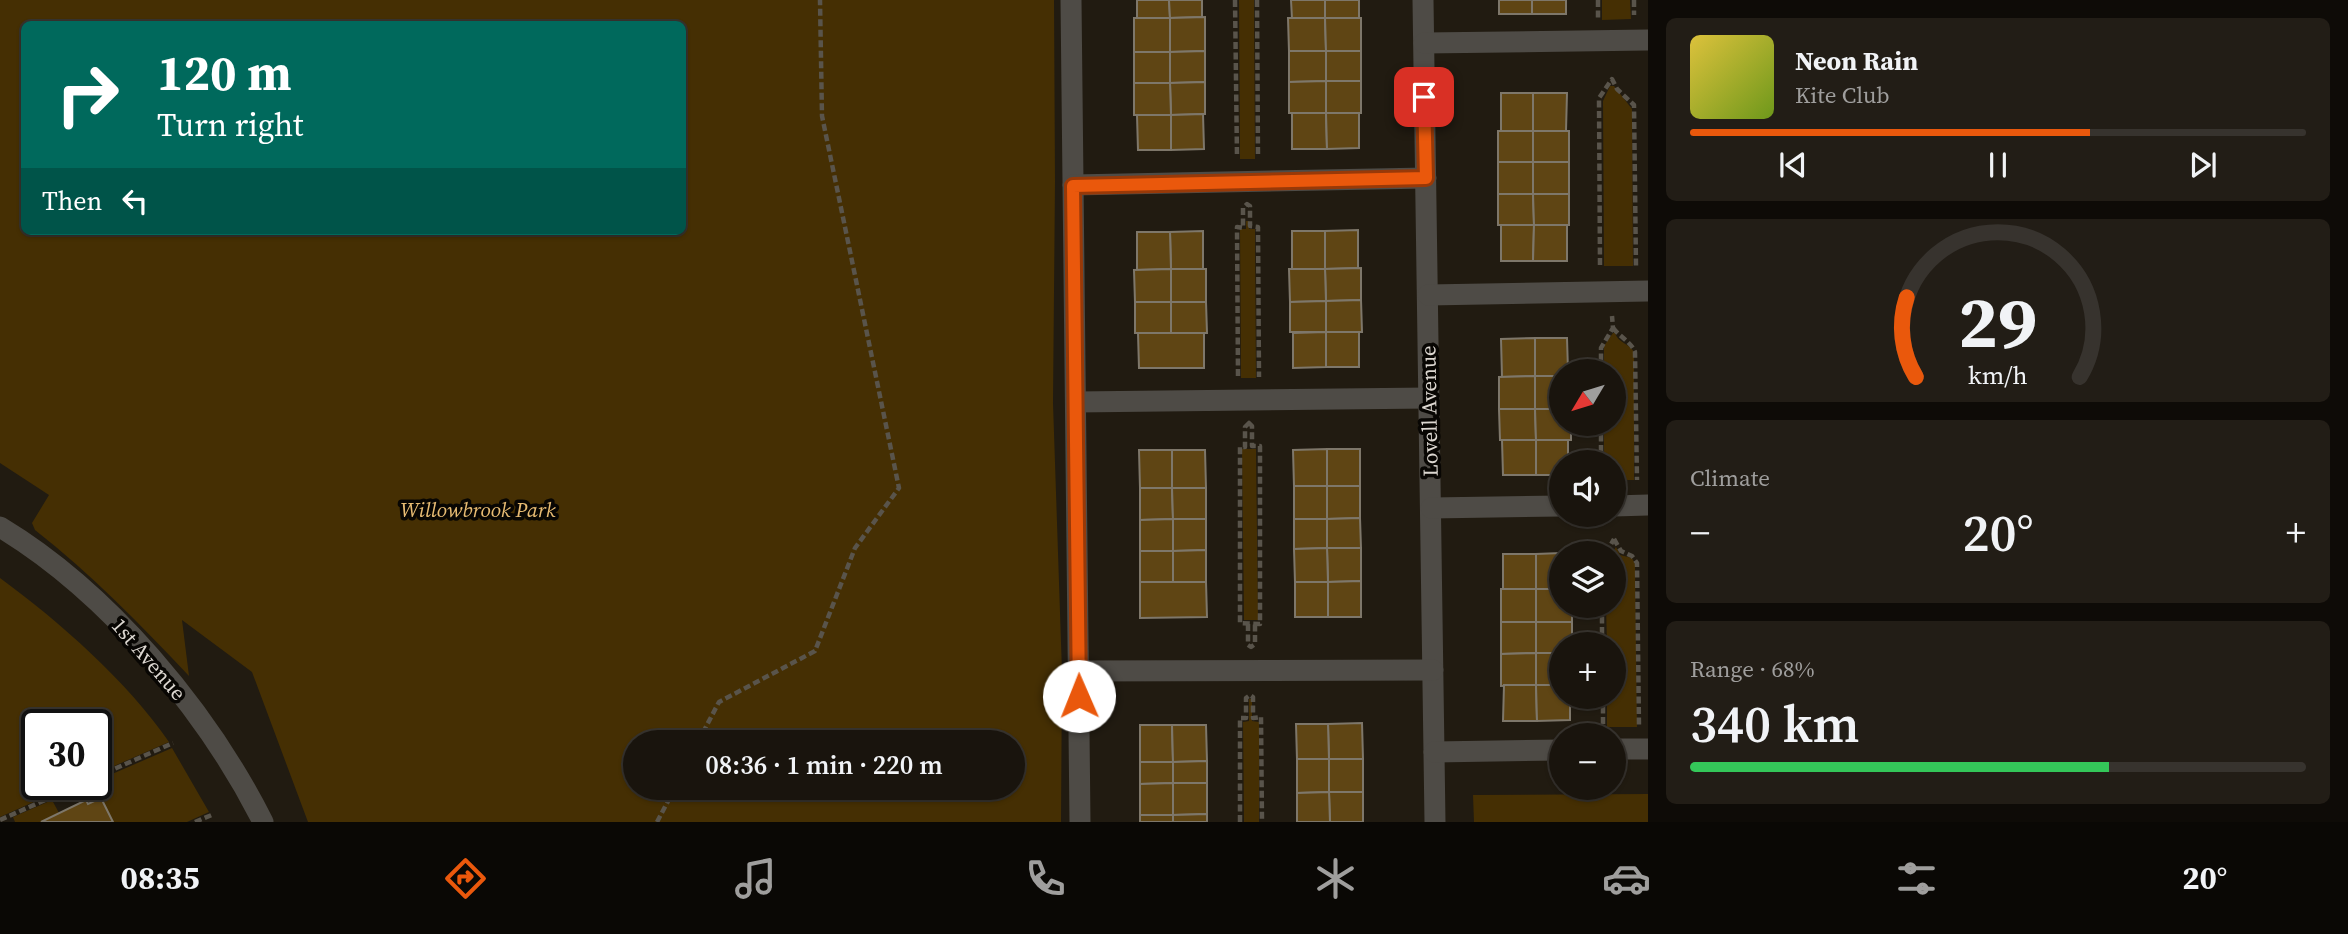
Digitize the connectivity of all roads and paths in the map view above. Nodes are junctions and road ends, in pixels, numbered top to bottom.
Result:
1 (820, 0) edge
2 (1072, 0) edge
3 (1236, 0) edge
4 (1257, 0) edge
5 (1423, 0) edge
6 (1598, 0) edge
7 (1634, 0) edge
8 (1598, 19) dead end
9 (1634, 19) dead end
10 (1648, 40) edge
11 (1424, 43) junction
12 (1237, 159) dead end
13 (1258, 159) dead end
14 (1426, 178) junction
15 (1073, 186) junction
16 (1600, 265) dead end
17 (1636, 267) dead end
18 (1648, 291) edge
19 (1428, 295) junction
20 (1612, 310) dead end
21 (1613, 328) junction
22 (1601, 359) edge
23 (1238, 378) dead end
24 (1259, 378) dead end
25 (1429, 398) junction
26 (1076, 401) junction
27 (1637, 480) dead end
28 (1648, 505) edge
29 (1549, 506) edge
30 (1626, 506) edge
31 (1431, 508) junction
32 (0, 527) edge
33 (1626, 553) edge
34 (1248, 624) junction
35 (1255, 624) junction
36 (1433, 670) junction
37 (1079, 671) junction
38 (1640, 727) dead end
39 (704, 730) edge
40 (173, 743) dead end
41 (1626, 749) edge
42 (1648, 749) edge
43 (1549, 750) edge
44 (1434, 752) junction
45 (112, 770) edge
46 (45, 800) edge
47 (669, 800) edge
48 (214, 814) dead end
49 (0, 820) edge
50 (195, 822) edge
51 (263, 822) edge
52 (657, 822) edge
53 (1080, 822) edge
54 (1240, 822) edge
55 (1262, 822) edge
56 (1435, 822) edge

1 - 39 path
2 - 15 street
3 - 12 path
4 - 13 path
5 - 11 street, Lovell Avenue
6 - 8 path
7 - 9 path
10 - 11 street
11 - 14 street, Lovell Avenue
14 - 15 street
14 - 19 street, Lovell Avenue
15 - 26 street
16 - 17 path
18 - 19 street
19 - 25 street, Lovell Avenue
20 - 21 path
21 - 22 path
21 - 27 path
23 - 24 path
25 - 26 street
25 - 31 street, Lovell Avenue
26 - 37 street
28 - 30 street
29 - 31 street
31 - 36 street, Lovell Avenue
32 - 51 street, 1st Avenue
33 - 38 path
34 - 35 path
34 - 35 path
34 - 35 path
36 - 37 street
36 - 44 street, Lovell Avenue
37 - 53 street
40 - 45 path
41 - 42 street
43 - 44 street
44 - 56 street, Lovell Avenue
46 - 49 path
47 - 52 path
48 - 50 path
54 - 55 path

